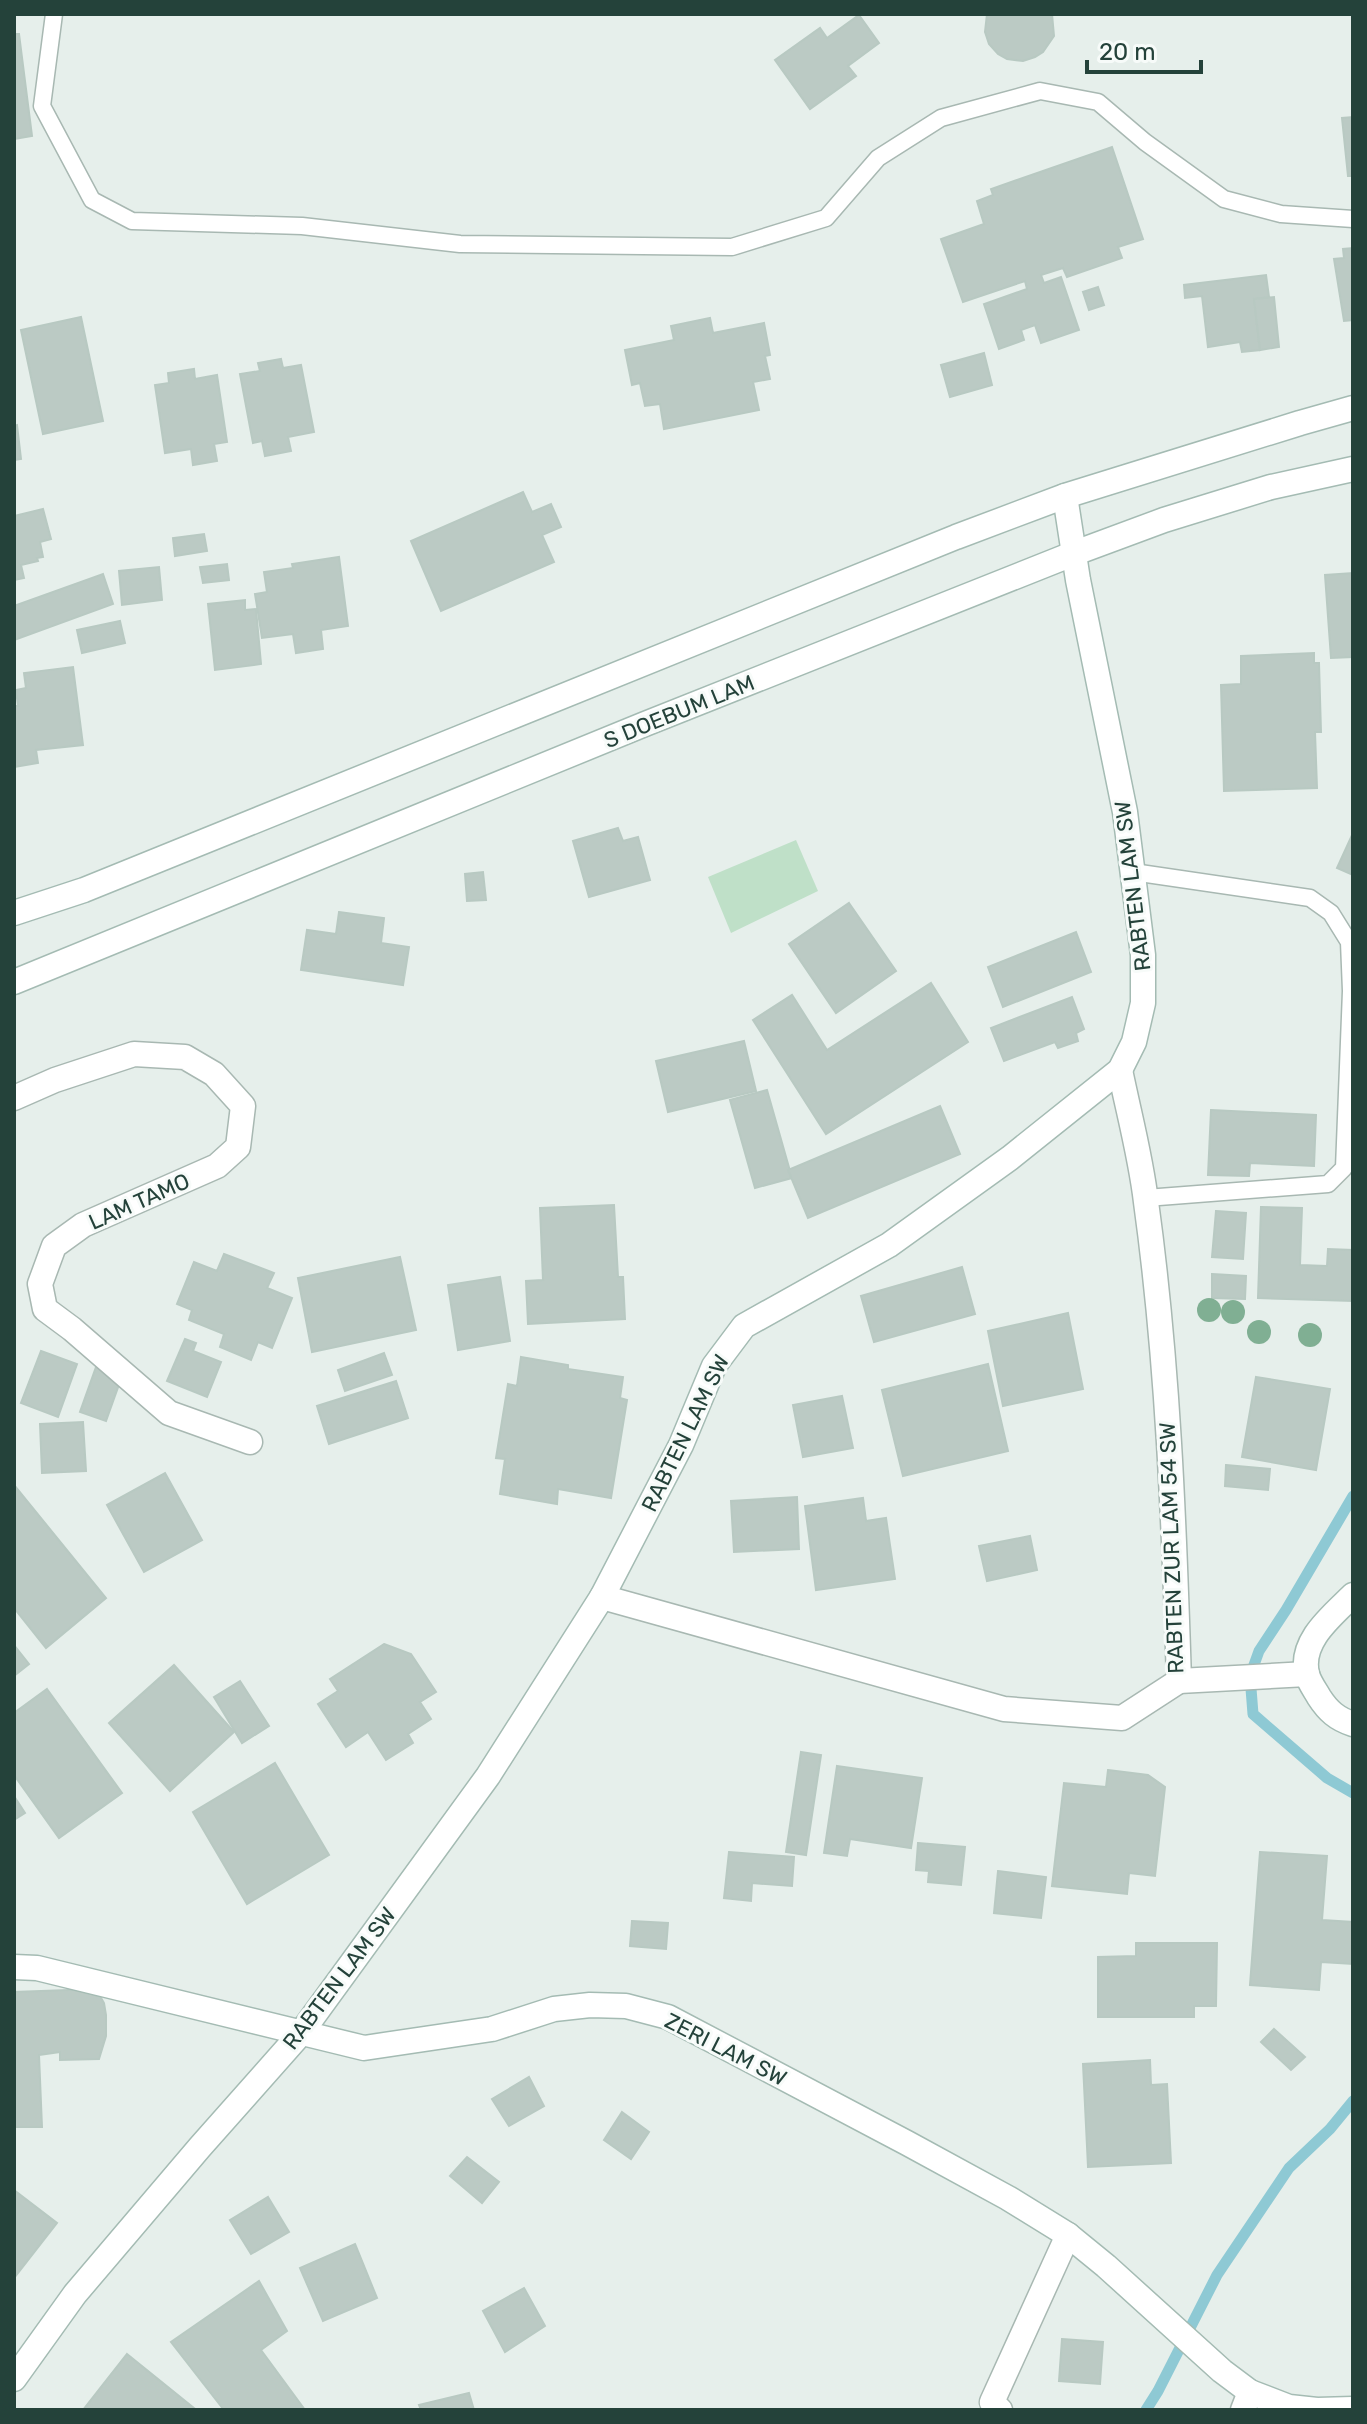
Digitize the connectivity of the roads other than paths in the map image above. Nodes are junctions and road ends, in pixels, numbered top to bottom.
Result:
1 (54, 14) edge
2 (1353, 219) edge
3 (1353, 408) edge
4 (1353, 469) edge
5 (1065, 496) junction
6 (1075, 553) junction
7 (1133, 872) junction
8 (14, 913) edge
9 (14, 982) edge
10 (1120, 1070) junction
11 (14, 1098) edge
12 (1146, 1198) junction
13 (250, 1442) dead end
14 (1353, 1595) edge
15 (602, 1597) junction
16 (1307, 1674) junction
17 (1179, 1681) junction
18 (1353, 1724) edge
19 (14, 1967) edge
20 (301, 2033) junction
21 (1068, 2235) junction
22 (14, 2379) edge
23 (1246, 2401) edge
24 (1353, 2409) edge
25 (1000, 2410) edge

1 - 2 lane
3 - 5 main road
4 - 6 main road, S DOEBUM LAM
5 - 6 main road, RABTEN LAM SW
5 - 8 main road
6 - 7 main road, RABTEN LAM SW
6 - 9 main road, S DOEBUM LAM
7 - 10 main road, RABTEN LAM SW
7 - 12 lane
10 - 12 main road, RABTEN ZUR LAM 54 SW
10 - 15 main road, RABTEN LAM SW
11 - 13 main road, LAM TAMO
12 - 17 main road, RABTEN ZUR LAM 54 SW
14 - 16 main road
15 - 17 main road, RABTEN ZUR LAM 54 SW
15 - 20 main road, RABTEN LAM SW
16 - 17 main road
16 - 18 main road
19 - 20 main road, ZERI LAM SW
20 - 21 main road, ZERI LAM SW
20 - 22 main road, RABTEN LAM SW
21 - 23 main road, ZERI LAM SW
21 - 25 main road
23 - 24 main road, ZERI LAM SW

